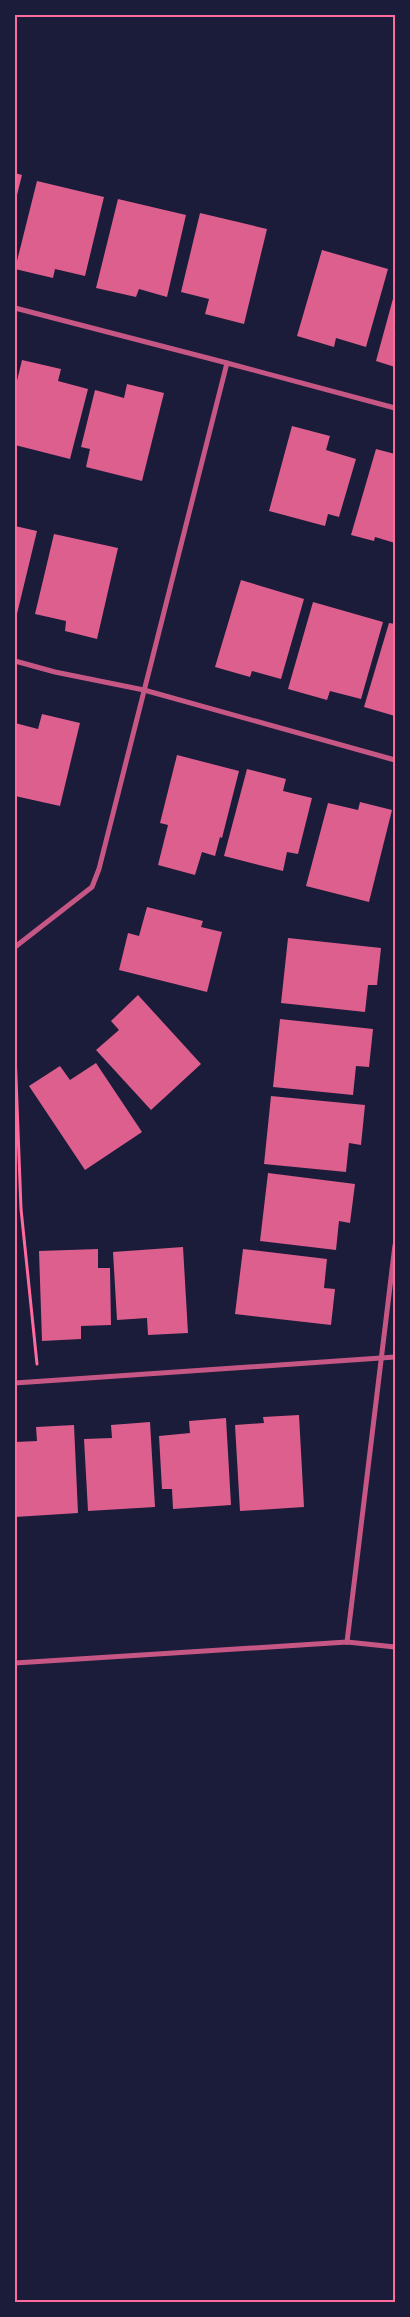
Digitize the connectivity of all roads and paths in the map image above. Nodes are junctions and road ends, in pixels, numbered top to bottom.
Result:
1 (15, 308) edge
2 (227, 362) junction
3 (395, 408) edge
4 (15, 661) edge
5 (144, 690) junction
6 (395, 760) edge
7 (15, 947) edge
8 (15, 1052) edge
9 (395, 1245) edge
10 (383, 1357) junction
11 (395, 1357) edge
12 (39, 1382) junction
13 (15, 1383) edge
14 (347, 1642) junction
15 (395, 1647) edge
16 (15, 1663) edge

1 - 2 street
2 - 3 street
2 - 5 street
4 - 5 street
5 - 6 street
5 - 7 street
8 - 12 path
9 - 10 street
10 - 11 street
10 - 12 street
10 - 14 street
12 - 13 street
14 - 15 street
14 - 16 street

